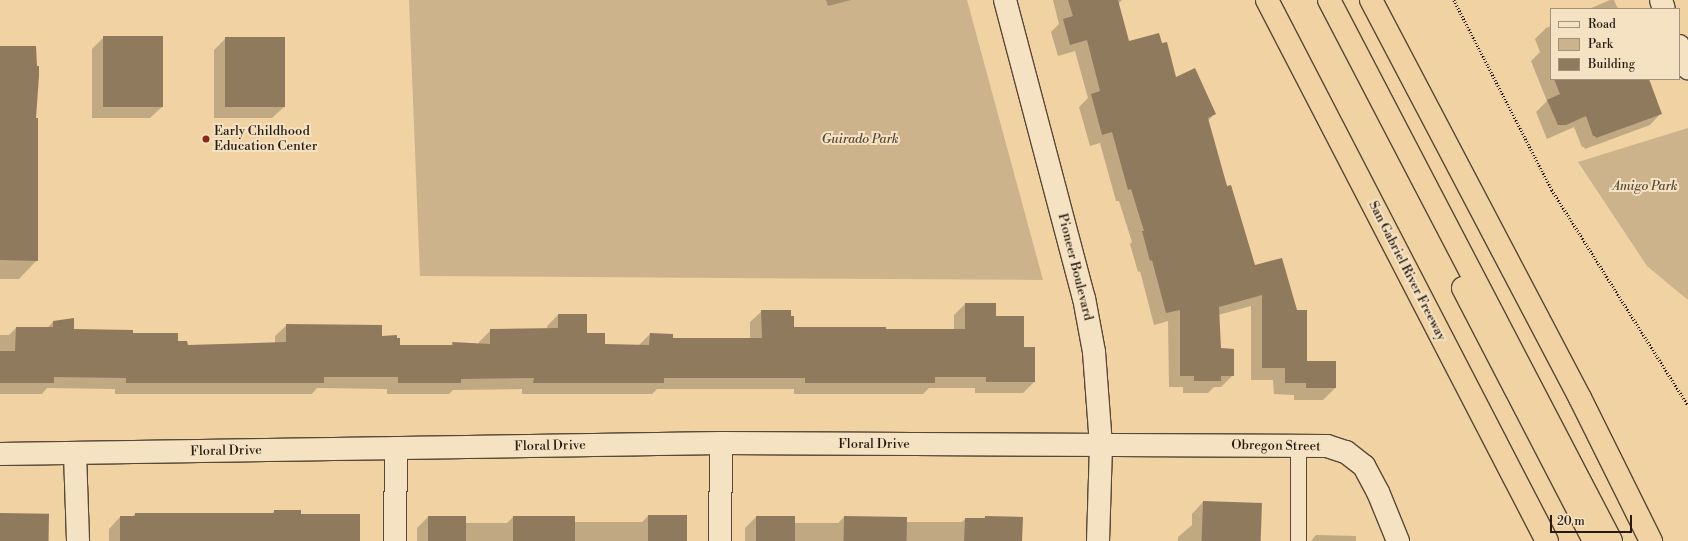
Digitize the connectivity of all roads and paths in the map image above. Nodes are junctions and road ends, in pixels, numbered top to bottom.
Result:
1 (1005, 0) edge
2 (1267, 0) edge
3 (1313, 0) edge
4 (1329, 0) edge
5 (1371, 0) edge
6 (1375, 0) edge
7 (1454, 0) edge
8 (1382, 22) junction
9 (1680, 48) edge
10 (1688, 68) edge
11 (1688, 404) edge
12 (721, 443) junction
13 (1298, 445) junction
14 (1101, 446) junction
15 (396, 448) junction
16 (0, 454) edge
17 (75, 454) junction
18 (78, 541) edge
19 (395, 541) edge
20 (720, 541) edge
21 (1098, 541) edge
22 (1298, 541) edge
23 (1398, 541) edge
24 (1547, 541) edge
25 (1594, 541) edge
26 (1611, 541) edge
27 (1651, 541) edge

1 - 14 street, Pioneer Boulevard
2 - 24 highway, San Gabriel River Freeway
3 - 25 highway
4 - 26 highway
5 - 8 highway
6 - 8 highway
7 - 11 path
8 - 27 highway
9 - 10 street
12 - 14 street, Floral Drive
12 - 15 street, Floral Drive
12 - 20 street
13 - 14 street, Obregon Street
13 - 22 lane
13 - 23 street, Obregon Street
14 - 21 street, Pioneer Boulevard
15 - 17 street, Floral Drive
15 - 19 street
16 - 17 street, Floral Drive
17 - 18 street

